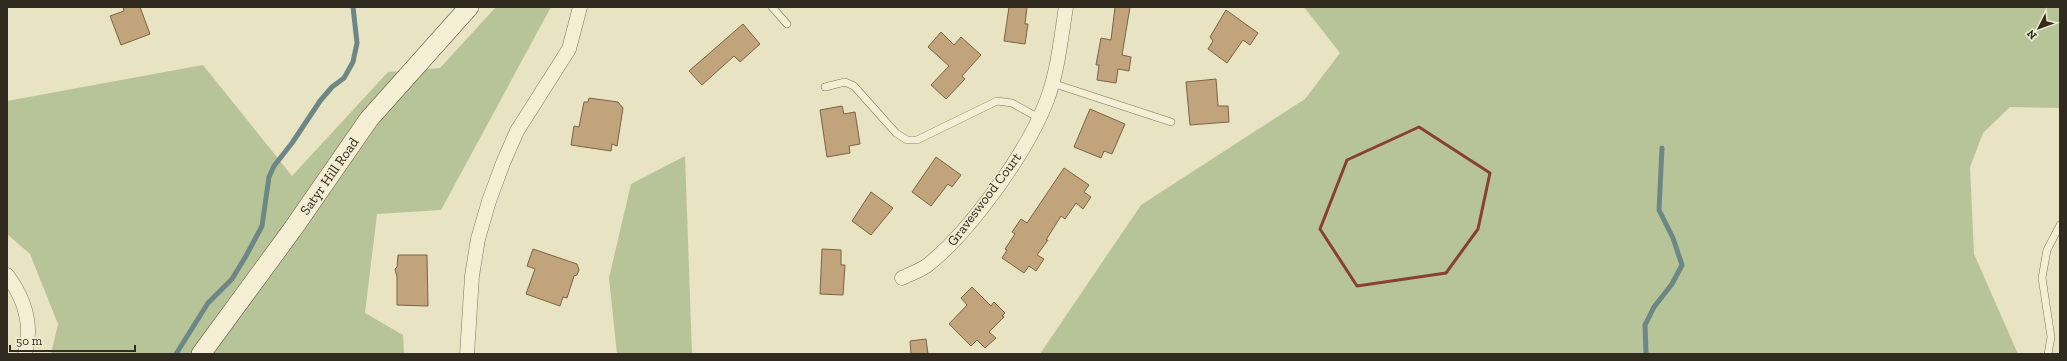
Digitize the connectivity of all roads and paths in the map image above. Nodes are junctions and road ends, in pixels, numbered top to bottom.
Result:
1 (469, 7) edge
2 (580, 7) edge
3 (772, 7) edge
4 (1066, 7) edge
5 (787, 24) dead end
6 (1052, 83) junction
7 (825, 87) dead end
8 (1039, 118) junction
9 (1171, 122) dead end
10 (2060, 225) edge
11 (7, 275) edge
12 (902, 278) dead end
13 (25, 354) edge
14 (201, 354) edge
15 (467, 354) edge
16 (2048, 354) edge

1 - 14 street, Satyr Hill Road
2 - 15 street
3 - 5 lane
4 - 6 street, Graveswood Court
6 - 8 street, Graveswood Court
6 - 9 lane
7 - 8 lane
8 - 12 street, Graveswood Court
10 - 16 lane
11 - 13 street

